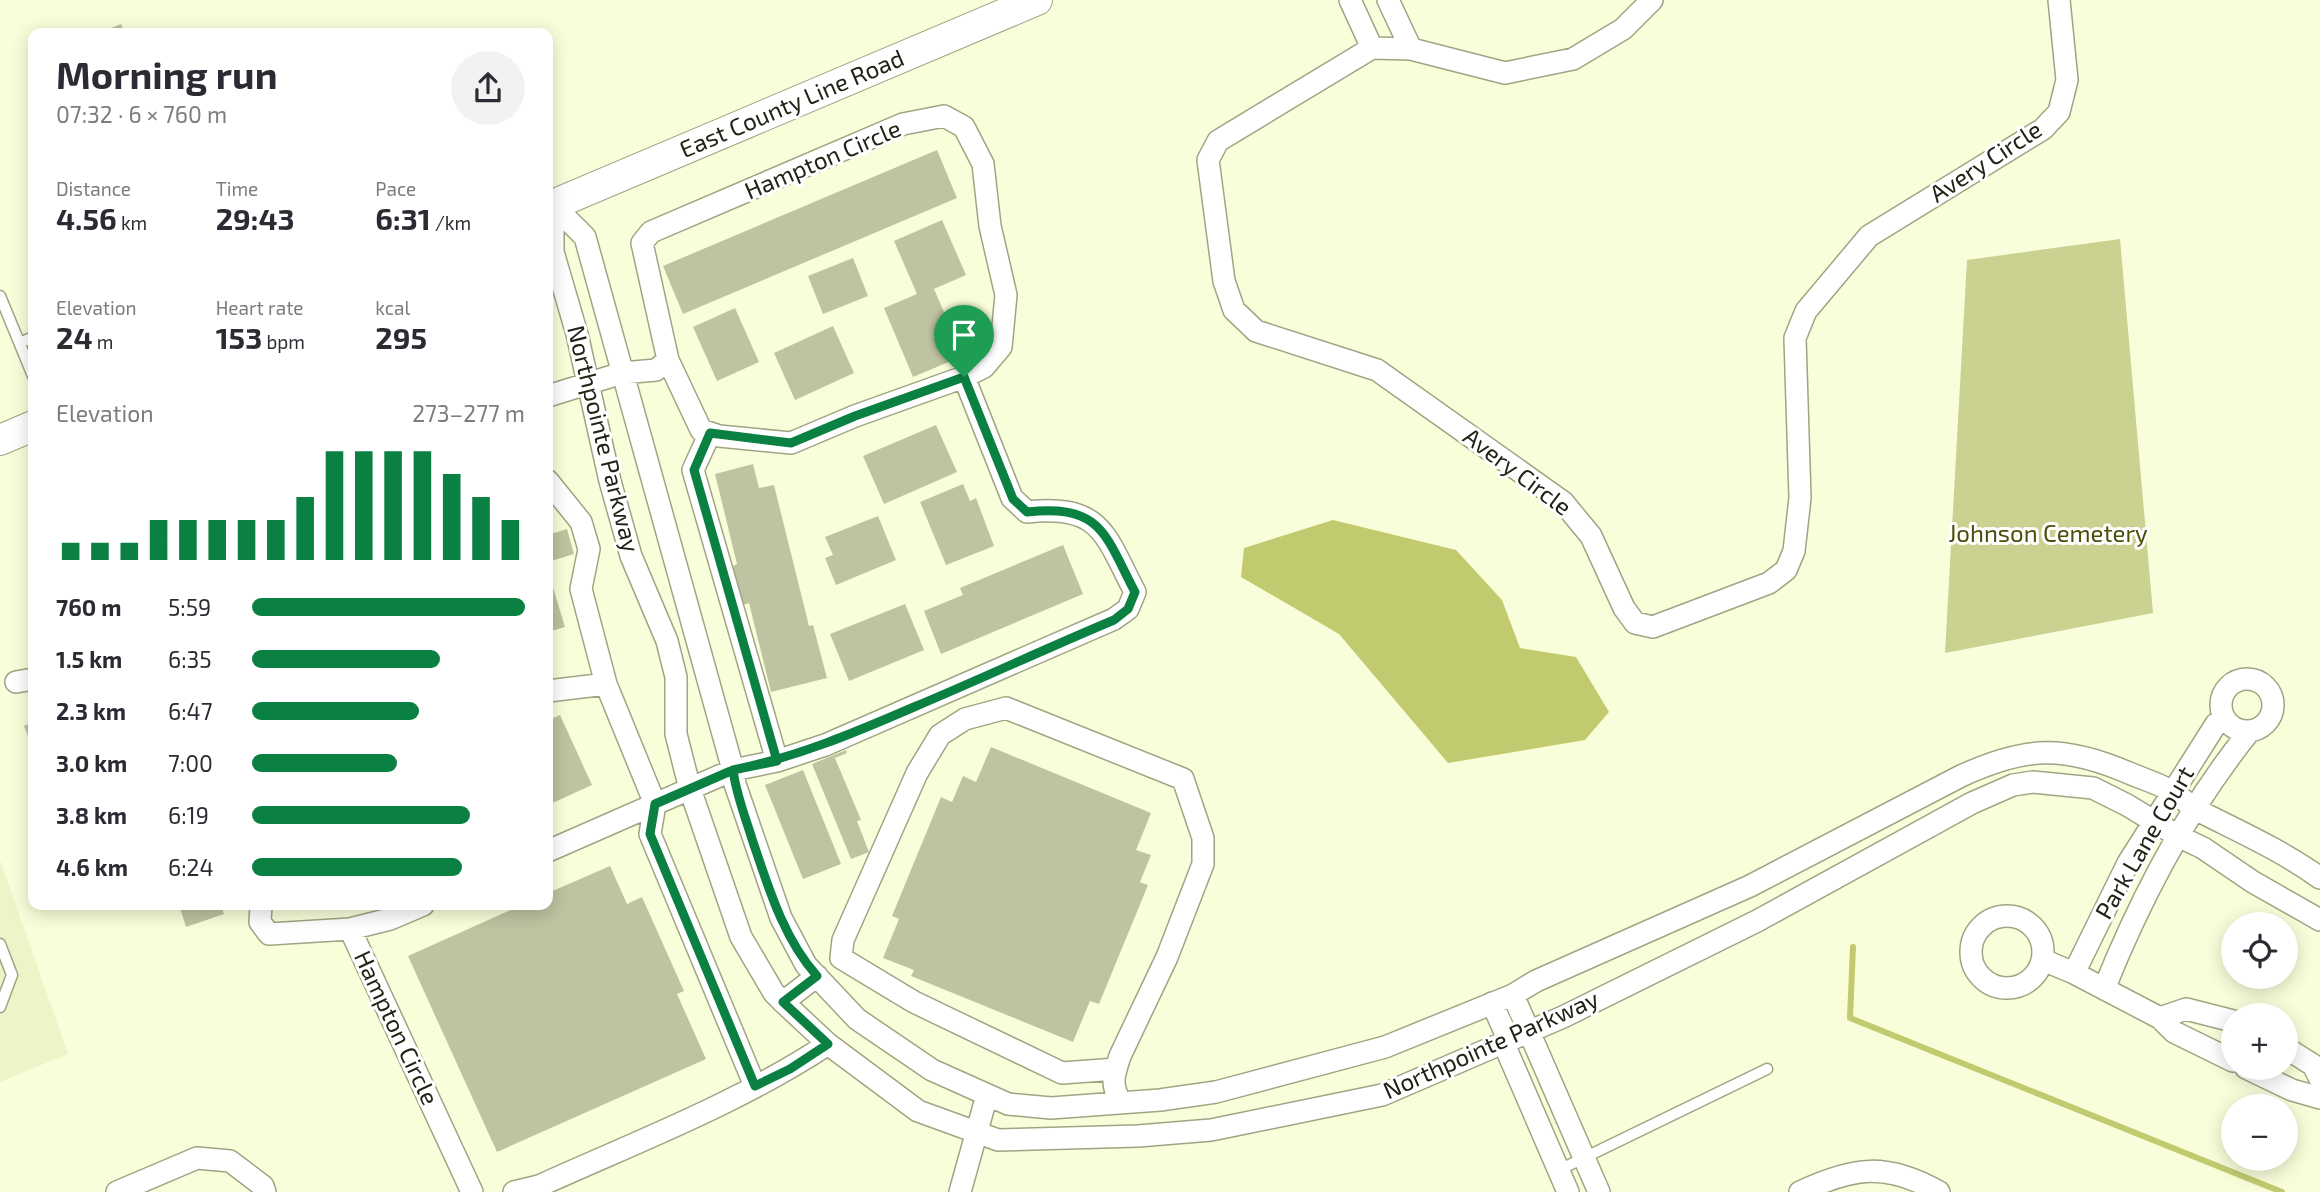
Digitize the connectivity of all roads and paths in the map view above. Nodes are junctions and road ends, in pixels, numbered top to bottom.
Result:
1 (1037, 0) edge
2 (1350, 0) edge
3 (1388, 0) edge
4 (1652, 0) edge
5 (2059, 0) edge
6 (1372, 48) junction
7 (1411, 50) junction
8 (553, 205) edge
9 (553, 208) edge
10 (553, 252) edge
11 (0, 296) edge
12 (28, 339) edge
13 (20, 343) junction
14 (668, 360) junction
15 (28, 363) edge
16 (622, 373) junction
17 (964, 377) junction
18 (587, 386) junction
19 (553, 395) edge
20 (28, 428) edge
21 (710, 433) junction
22 (0, 440) edge
23 (553, 487) edge
24 (606, 684) junction
25 (553, 690) edge
26 (2224, 719) junction
27 (2249, 732) junction
28 (777, 761) junction
29 (733, 770) junction
30 (690, 789) junction
31 (2172, 792) junction
32 (655, 804) junction
33 (2194, 808) junction
34 (2153, 822) junction
35 (1854, 830) junction
36 (2178, 836) junction
37 (553, 849) edge
38 (1870, 860) junction
39 (2320, 878) edge
40 (261, 910) edge
41 (411, 910) edge
42 (2320, 920) edge
43 (350, 929) junction
44 (0, 944) edge
45 (2043, 960) dead end
46 (2074, 973) junction
47 (817, 976) junction
48 (2104, 989) junction
49 (1513, 995) junction
50 (783, 1002) junction
51 (1492, 1003) junction
52 (0, 1007) edge
53 (2160, 1018) junction
54 (2221, 1018) edge
55 (1530, 1032) junction
56 (828, 1044) junction
57 (1504, 1044) junction
58 (2221, 1055) edge
59 (2298, 1056) edge
60 (1116, 1069) junction
61 (1767, 1069) dead end
62 (2320, 1079) edge
63 (2271, 1080) edge
64 (755, 1086) junction
65 (987, 1095) junction
66 (2320, 1098) edge
67 (1120, 1103) junction
68 (1565, 1113) junction
69 (1540, 1123) junction
70 (977, 1132) junction
71 (1585, 1159) junction
72 (1559, 1170) junction
73 (117, 1192) edge
74 (265, 1192) edge
75 (472, 1192) edge
76 (514, 1192) edge
77 (960, 1192) edge
78 (1568, 1192) edge
79 (1599, 1192) edge
80 (1800, 1192) edge
81 (1939, 1192) edge

1 - 8 main road, East County Line Road
2 - 6 street
3 - 7 street
4 - 7 street
5 - 6 street, Avery Circle
6 - 7 street
9 - 16 street, Northpointe Parkway
10 - 18 street, Northpointe Parkway
11 - 13 lane
12 - 13 lane
13 - 15 lane
14 - 16 street
14 - 17 street, Hampton Circle
14 - 21 street, Hampton Circle
16 - 18 street
16 - 29 street, Northpointe Parkway
17 - 21 street, Hampton Circle
17 - 28 street
18 - 19 street
18 - 30 street, Northpointe Parkway
20 - 22 main road
21 - 28 street
23 - 24 street
24 - 25 street
24 - 32 street
26 - 27 street
26 - 27 street, Park Lane Court
26 - 31 street, Park Lane Court
27 - 33 street, Park Lane Court
28 - 29 street
29 - 30 street
29 - 47 street, Northpointe Parkway
30 - 32 street
30 - 50 street, Northpointe Parkway
31 - 33 street, Northpointe Parkway
31 - 34 street, Park Lane Court
31 - 35 street, Northpointe Parkway
32 - 37 street
32 - 64 street
33 - 36 street, Park Lane Court
33 - 39 street, Northpointe Parkway
34 - 36 street, Northpointe Parkway
34 - 38 street, Northpointe Parkway
34 - 46 street, Park Lane Court
35 - 38 street
35 - 49 street, Northpointe Parkway
36 - 42 street, Northpointe Parkway
36 - 48 street, Park Lane Court
38 - 55 street, Northpointe Parkway
40 - 43 street, Hampton Circle
41 - 43 street
43 - 75 street, Hampton Circle
44 - 52 lane
45 - 46 street
46 - 48 street
47 - 50 street
47 - 65 street, Northpointe Parkway
48 - 53 street
49 - 51 street, Northpointe Parkway
49 - 55 street
50 - 56 street, Northpointe Parkway
51 - 57 street
51 - 67 street, Northpointe Parkway
53 - 54 street
53 - 58 street
55 - 57 street, Northpointe Parkway
55 - 68 street
56 - 64 street
56 - 70 street, Northpointe Parkway
57 - 69 street
57 - 70 street, Northpointe Parkway
59 - 62 street
60 - 60 street
60 - 67 street
61 - 71 lane
63 - 66 street
64 - 76 street
65 - 67 street, Northpointe Parkway
65 - 70 street
68 - 69 street
68 - 71 street
69 - 72 street
70 - 77 street
71 - 72 lane
71 - 79 street
72 - 78 street
73 - 74 street
80 - 81 street

